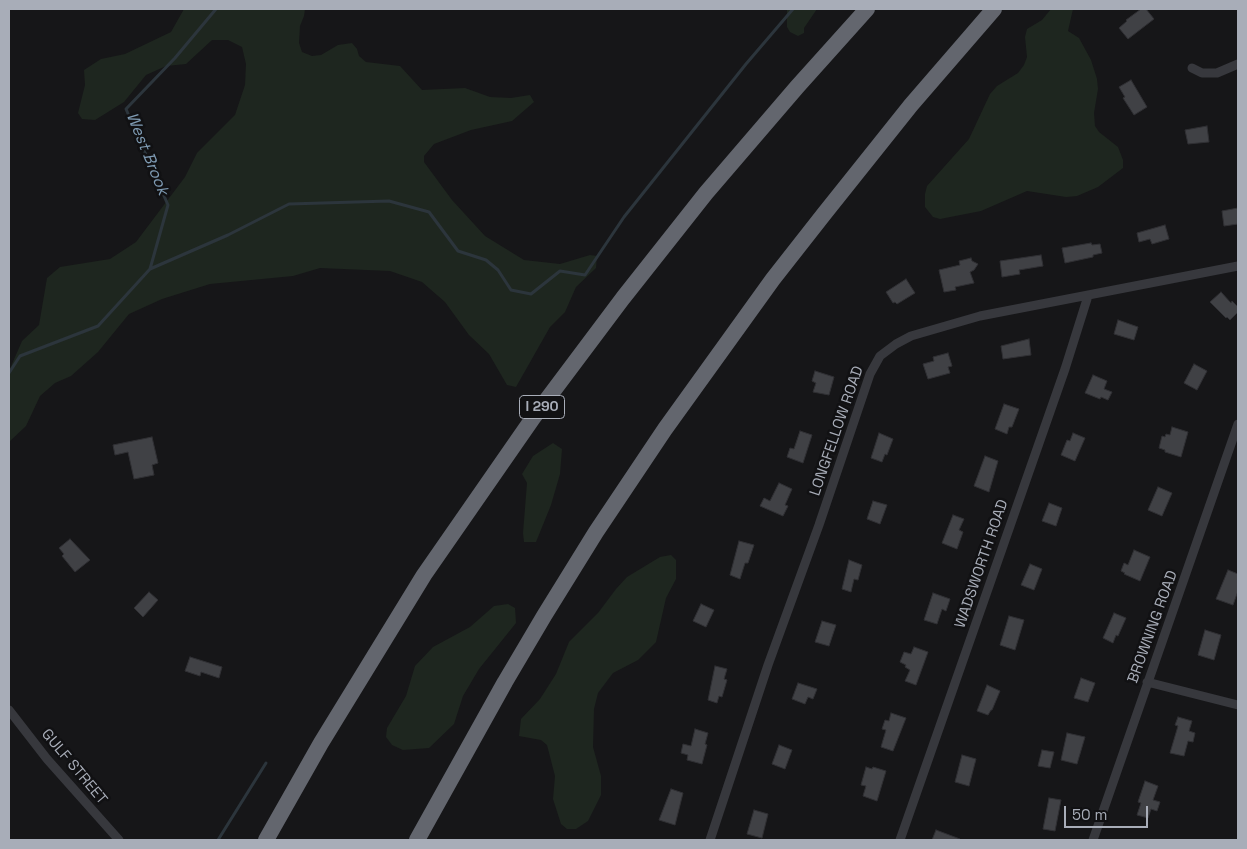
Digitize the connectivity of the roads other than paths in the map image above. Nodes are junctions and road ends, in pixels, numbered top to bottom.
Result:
1 (867, 9) edge
2 (994, 9) edge
3 (1238, 64) edge
4 (1192, 68) dead end
5 (1238, 266) edge
6 (1088, 296) junction
7 (1238, 427) edge
8 (1147, 682) junction
9 (1238, 705) edge
10 (9, 710) edge
11 (119, 840) edge
12 (266, 840) edge
13 (417, 840) edge
14 (710, 840) edge
15 (900, 840) edge
16 (1093, 840) edge

1 - 12 highway, I 290
2 - 13 highway
3 - 4 street
5 - 6 street, LONGFELLOW ROAD
6 - 14 street, LONGFELLOW ROAD
6 - 15 street, WADSWORTH ROAD
7 - 8 street, BROWNING ROAD
8 - 9 street
8 - 16 street, BROWNING ROAD
10 - 11 street, GULF STREET

